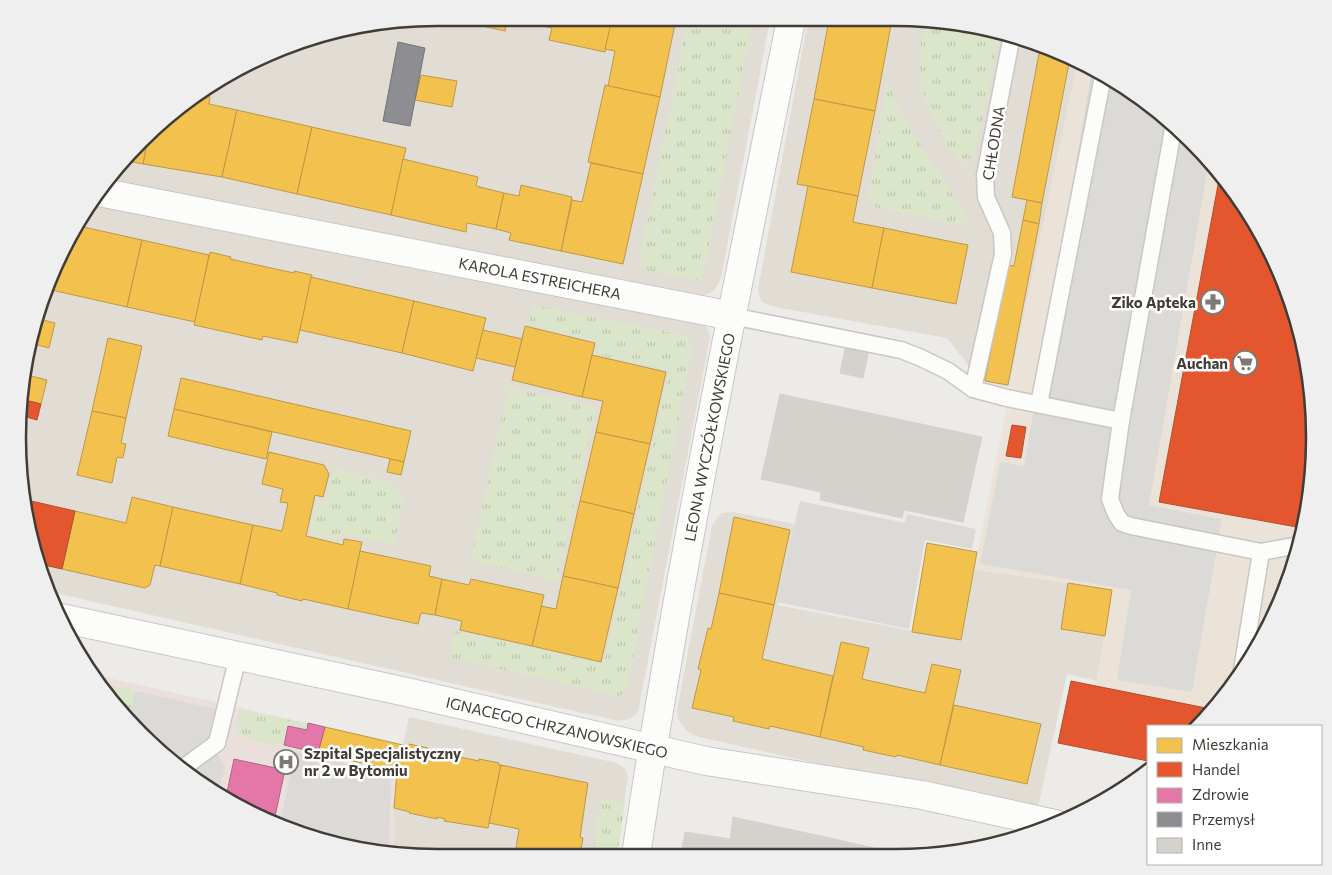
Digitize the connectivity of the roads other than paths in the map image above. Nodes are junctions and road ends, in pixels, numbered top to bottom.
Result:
1 (790, 26) edge
2 (1010, 43) edge
3 (1102, 82) edge
4 (1172, 134) edge
5 (107, 193) edge
6 (732, 316) junction
7 (973, 390) junction
8 (1038, 404) junction
9 (1120, 421) junction
10 (1291, 546) edge
11 (1261, 552) junction
12 (69, 620) edge
13 (1245, 652) edge
14 (238, 656) junction
15 (652, 748) junction
16 (187, 764) edge
17 (1042, 821) edge
18 (637, 849) edge

1 - 6 street, LEONA WYCZÓŁKOWSKIEGO
2 - 7 lane, CHŁODNA
3 - 8 lane
4 - 9 lane
5 - 6 street, KAROLA ESTREICHERA
6 - 7 lane, KAROLA ESTREICHERA
6 - 15 street, LEONA WYCZÓŁKOWSKIEGO
7 - 8 lane
8 - 9 lane
9 - 11 lane
10 - 11 lane
11 - 13 lane
12 - 14 street, IGNACEGO CHRZANOWSKIEGO
14 - 15 street, IGNACEGO CHRZANOWSKIEGO
14 - 16 lane
15 - 17 street, IGNACEGO CHRZANOWSKIEGO
15 - 18 street, LEONA WYCZÓŁKOWSKIEGO

